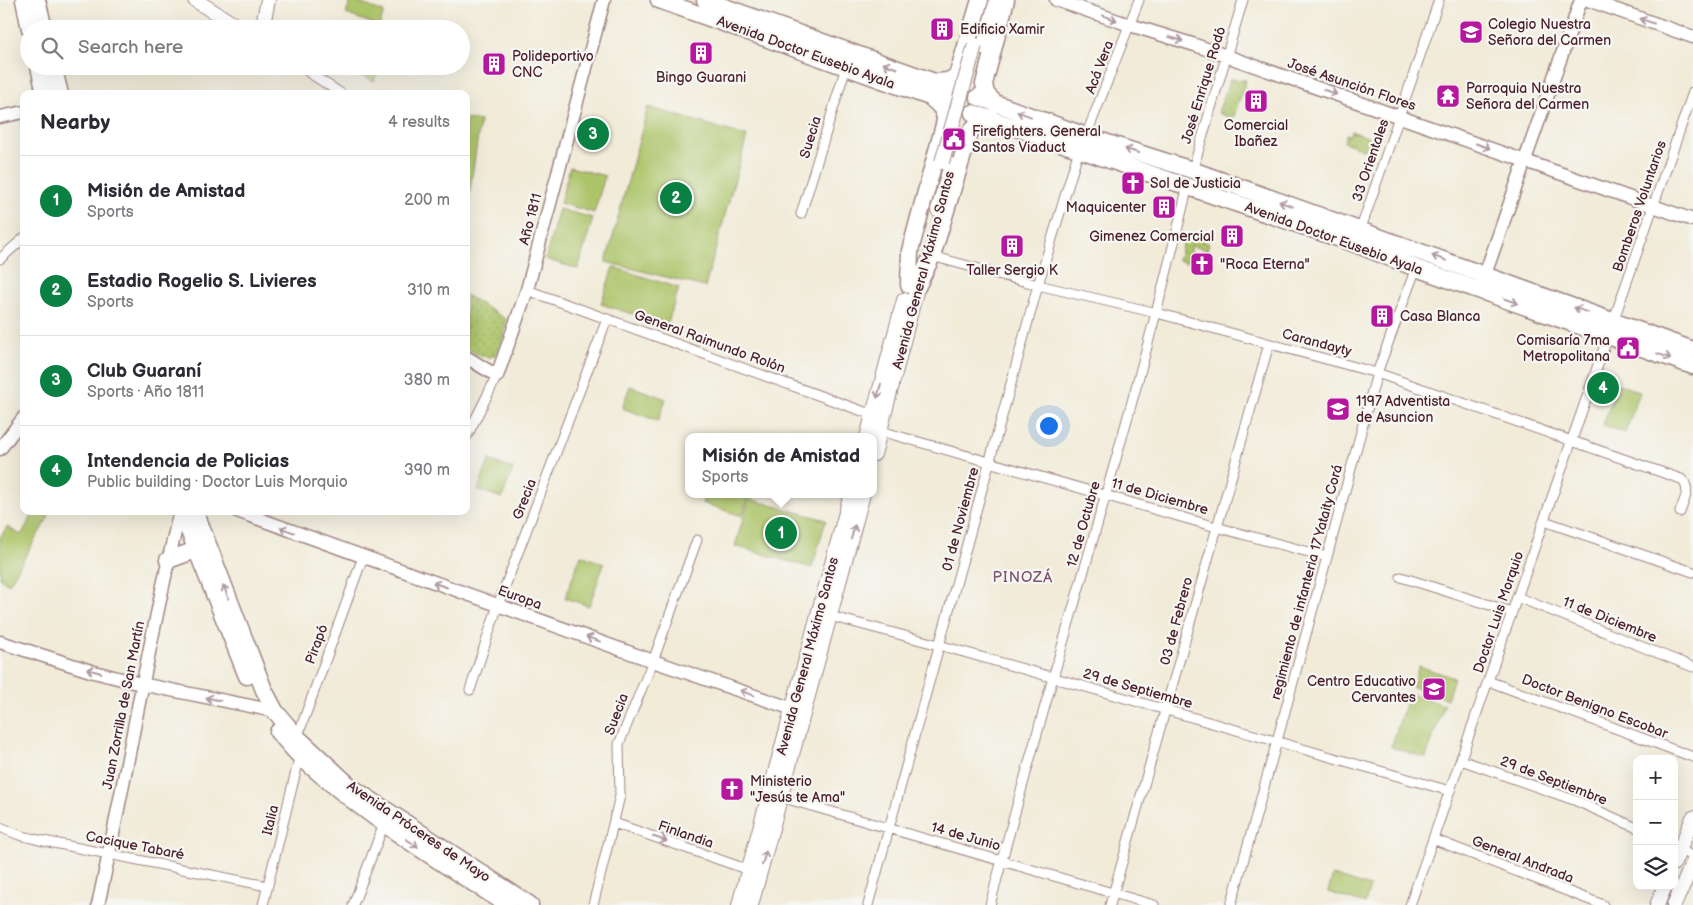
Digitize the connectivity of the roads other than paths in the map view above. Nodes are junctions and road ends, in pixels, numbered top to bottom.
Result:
1 (24, 0) edge
2 (37, 0) edge
3 (195, 0) edge
4 (268, 0) edge
5 (604, 0) edge
6 (659, 0) edge
7 (1056, 0) edge
8 (1139, 0) edge
9 (1243, 0) edge
10 (1439, 0) edge
11 (1581, 0) edge
12 (1588, 0) edge
13 (992, 2) edge
14 (701, 4) edge
15 (28, 20) edge
16 (42, 20) edge
17 (227, 20) edge
18 (264, 20) edge
19 (1130, 25) junction
20 (1693, 38) edge
21 (1227, 56) junction
22 (846, 67) junction
23 (42, 75) edge
24 (55, 75) edge
25 (313, 75) edge
26 (932, 89) junction
27 (45, 90) edge
28 (59, 90) edge
29 (336, 90) edge
30 (1693, 92) edge
31 (954, 97) dead end
32 (976, 105) dead end
33 (993, 111) junction
34 (20, 113) edge
35 (0, 117) edge
36 (1400, 117) junction
37 (1083, 143) junction
38 (1525, 160) junction
39 (1190, 178) junction
40 (1653, 206) junction
41 (801, 214) dead end
42 (1693, 220) edge
43 (929, 227) junction
44 (1358, 238) junction
45 (20, 242) edge
46 (929, 255) junction
47 (0, 259) edge
48 (1416, 268) junction
49 (1485, 274) junction
50 (1038, 284) junction
51 (913, 286) junction
52 (527, 290) junction
53 (1480, 290) junction
54 (1157, 313) junction
55 (607, 319) junction
56 (1611, 328) junction
57 (1270, 344) junction
58 (1693, 350) edge
59 (470, 359) edge
60 (1693, 366) edge
61 (1377, 372) junction
62 (497, 376) junction
63 (20, 423) edge
64 (874, 426) edge
65 (470, 430) edge
66 (1572, 441) junction
67 (0, 449) edge
68 (990, 462) junction
69 (1106, 495) junction
70 (850, 498) edge
71 (862, 498) edge
72 (1680, 512) dead end
73 (179, 515) edge
74 (182, 515) edge
75 (197, 515) edge
76 (248, 515) edge
77 (1544, 521) junction
78 (1216, 527) junction
79 (697, 540) dead end
80 (196, 550) junction
81 (363, 557) junction
82 (1327, 557) junction
83 (168, 560) junction
84 (1693, 572) edge
85 (1401, 577) dead end
86 (1517, 597) junction
87 (498, 605) junction
88 (1512, 612) junction
89 (824, 614) junction
90 (0, 642) edge
91 (939, 645) junction
92 (653, 661) junction
93 (1693, 667) edge
94 (1052, 677) junction
95 (1488, 681) junction
96 (141, 684) junction
97 (470, 690) dead end
98 (793, 709) junction
99 (268, 710) junction
100 (1166, 711) junction
101 (1277, 741) junction
102 (298, 745) junction
103 (1693, 757) edge
104 (1461, 760) junction
105 (1450, 791) junction
106 (775, 796) junction
107 (1693, 818) edge
108 (614, 823) junction
109 (384, 824) junction
110 (1633, 826) edge
111 (0, 827) edge
112 (889, 829) junction
113 (1433, 839) junction
114 (110, 854) junction
115 (1685, 854) edge
116 (1002, 861) junction
117 (749, 870) junction
118 (267, 886) junction
119 (1663, 890) edge
120 (1113, 893) junction
121 (98, 905) edge
122 (263, 905) edge
123 (353, 905) edge
124 (508, 905) edge
125 (530, 905) edge
126 (593, 905) edge
127 (739, 905) edge
128 (751, 905) edge
129 (868, 905) edge
130 (990, 905) edge
131 (1110, 905) edge
132 (1154, 905) edge
133 (1231, 905) edge
134 (1410, 905) edge
135 (1603, 905) edge
136 (1657, 905) edge
137 (1674, 905) edge

1 - 15 highway
2 - 16 highway
3 - 17 main road
4 - 18 main road
5 - 52 street, Año 1811
6 - 14 highway, Avenida Doctor Eusebio Ayala
7 -> 19 street, José Asunción Flores
8 - 19 street, Acá Vera
9 - 21 street, José Enrique Rodó
10 - 36 street, 33 Orientales
11 - 38 street
20 -> 12 street
13 - 26 highway
13 - 33 highway
13 - 43 main road, Avenida General Máximo Santos, bridge
14 - 22 highway, Avenida Doctor Eusebio Ayala
26 -> 14 highway, Avenida Doctor Eusebio Ayala
19 -> 21 street, José Asunción Flores
19 - 37 street, Acá Vera
21 -> 36 street, José Asunción Flores
21 - 39 street, José Enrique Rodó
22 - 26 highway, Avenida Doctor Eusebio Ayala
22 - 41 street, Suecia
23 - 27 highway
24 - 28 highway
25 - 29 street
26 - 31 highway, Avenida Doctor Eusebio Ayala
26 - 51 highway
30 - 40 street, Bomberos Voluntarios
32 - 33 highway, Avenida Doctor Eusebio Ayala
33 - 37 highway, Avenida Doctor Eusebio Ayala
33 - 46 highway
34 - 35 street
36 -> 38 street, José Asunción Flores
36 - 44 street, 33 Orientales
37 - 39 highway, Avenida Doctor Eusebio Ayala
37 - 50 street, 01 de Noviembre
38 - 40 street, José Asunción Flores
38 - 49 street
39 - 44 highway, Avenida Doctor Eusebio Ayala
39 - 54 street, 12 de Octubre
40 - 42 street, José Asunción Flores
40 - 56 street, Bomberos Voluntarios
43 - 46 main road, Avenida General Máximo Santos
43 - 51 main road, Avenida General Máximo Santos
44 - 48 highway, Avenida Doctor Eusebio Ayala
49 -> 44 highway, Avenida Doctor Eusebio Ayala
45 - 47 street
46 - 50 street, Carandayty
46 - 51 highway
48 - 53 highway, Avenida Doctor Eusebio Ayala
48 - 61 street, regimiento de infanteria 17 Yataity Corá
49 - 53 street
56 -> 49 highway, Avenida Doctor Eusebio Ayala
50 - 54 street, Carandayty
50 - 68 street, 01 de Noviembre
51 - 64 main road, Avenida General Máximo Santos
52 - 55 street, General Raimundo Rolón
52 - 62 street, Año 1811
53 -> 56 highway, Avenida Doctor Eusebio Ayala
54 - 57 street, Carandayty
54 - 69 street, 12 de Octubre
55 - 64 street, General Raimundo Rolón
55 - 87 street, Grecia
56 - 58 highway, Avenida Doctor Eusebio Ayala
56 -> 60 highway, Avenida Doctor Eusebio Ayala
56 - 66 street, Doctor Luis Morquio
57 - 61 street, Carandayty
57 - 78 street, 03 de Febrero
59 - 62 street
61 - 66 street, Carandayty
61 - 82 street, regimiento de infanteria 17 Yataity Corá
62 - 65 street, Año 1811
63 - 67 street
64 - 68 street, 11 de Diciembre
66 - 72 street, Carandayty
66 - 77 street, Doctor Luis Morquio
68 - 69 street, 11 de Diciembre
68 - 91 street, 01 de Noviembre
69 - 78 street, 11 de Diciembre
69 - 94 street, 12 de Octubre
70 - 89 main road, Avenida General Máximo Santos
89 -> 71 main road, Avenida General Máximo Santos
73 - 83 street, Juan Zorrilla de San Martín
74 - 80 highway, Avenida Próceres de Mayo
99 -> 75 highway, Avenida Próceres de Mayo
81 -> 76 street, Europa
77 - 84 street
77 - 86 street, Doctor Luis Morquio
78 - 82 street, 11 de Diciembre
78 - 100 street, 03 de Febrero
79 - 92 street, Suecia
80 - 83 highway
80 - 99 highway, Avenida Próceres de Mayo
87 -> 81 street, Europa
81 - 102 street, Pirapó
82 - 101 street, regimiento de infanteria 17 Yataity Corá
83 - 96 street, Juan Zorrilla de San Martín
85 - 88 street
86 - 88 street, Doctor Luis Morquio
86 - 93 street, 11 de Diciembre
92 -> 87 street, Europa
87 - 97 street, Grecia
88 - 95 street, Doctor Luis Morquio
89 - 91 street, 29 de Septiembre
89 - 98 main road, Avenida General Máximo Santos
89 - 106 main road, Avenida General Máximo Santos
96 -> 90 street
91 - 94 street, 29 de Septiembre
91 - 112 street, 01 de Noviembre
98 -> 92 street, Europa
92 - 108 street, Suecia
94 - 100 street, 29 de Septiembre
94 - 116 street, 12 de Octubre
95 - 103 street, Doctor Benigno Escobar
95 - 104 street, Doctor Luis Morquio
99 -> 96 street
96 - 114 street, Juan Zorrilla de San Martín
98 - 106 main road, Avenida General Máximo Santos
99 - 102 highway, Avenida Próceres de Mayo
100 - 101 street, 29 de Septiembre
100 - 120 street, 03 de Febrero
101 - 105 street, 29 de Septiembre
101 - 133 street, regimiento de infanteria 17 Yataity Corá
102 - 109 highway, Avenida Próceres de Mayo
102 - 118 street, Italia
102 - 125 highway, Avenida Próceres de Mayo
104 - 105 street, Doctor Luis Morquio
104 - 110 street, 29 de Septiembre
105 - 113 street, Doctor Luis Morquio
106 - 112 street, 14 de Junio
106 - 117 main road, Avenida General Máximo Santos
128 -> 106 main road, Avenida General Máximo Santos
107 - 115 main road
108 -> 117 street, Finlandia
108 - 126 street, Suecia
109 - 123 street
109 -> 124 highway, Avenida Próceres de Mayo
111 - 114 street, Cacique Tabaré
112 - 116 street, 14 de Junio
112 - 129 street, 01 de Noviembre
113 - 134 street, Doctor Luis Morquio
113 - 135 street, General Andrada
114 - 118 street, Cacique Tabaré
114 - 121 street, Juan Zorrilla de San Martín
115 - 137 main road
116 - 120 street, 14 de Junio
116 - 130 street, 12 de Octubre
117 - 127 main road, Avenida General Máximo Santos
118 - 122 street, Italia
119 - 136 main road
120 - 131 street, 03 de Febrero
120 - 132 street, 14 de Junio

